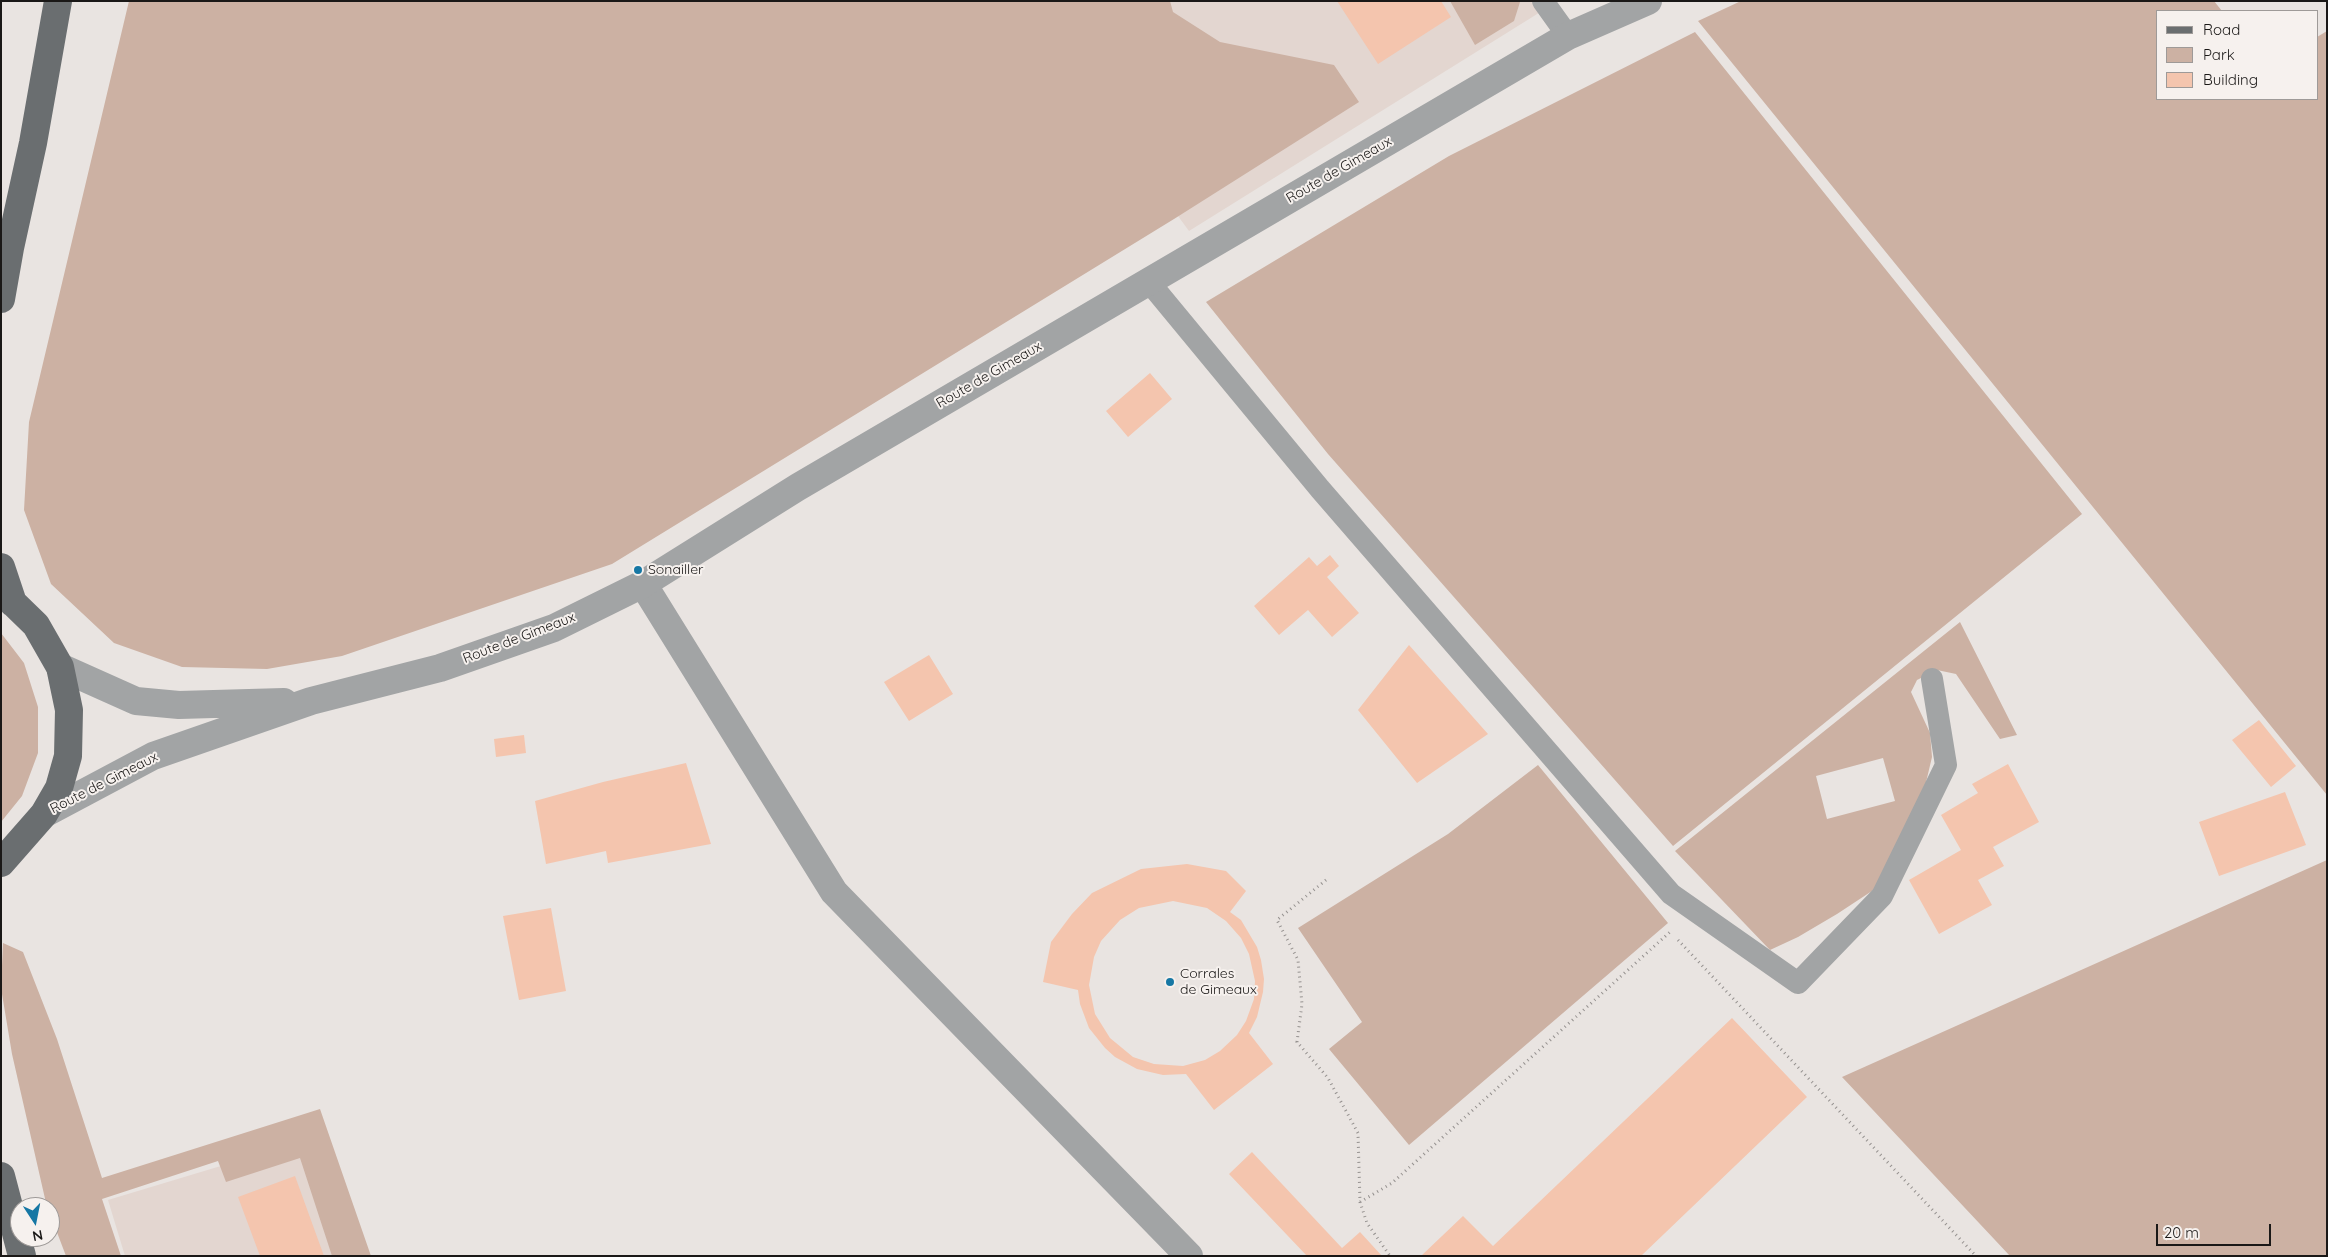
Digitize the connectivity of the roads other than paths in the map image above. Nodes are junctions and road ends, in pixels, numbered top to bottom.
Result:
1 (58, 1) edge
2 (1543, 1) edge
3 (1648, 1) edge
4 (1568, 36) junction
5 (6, 257) edge
6 (1149, 282) junction
7 (1, 299) edge
8 (1, 567) edge
9 (643, 584) junction
10 (7, 597) edge
11 (60, 667) junction
12 (1932, 679) dead end
13 (311, 701) junction
14 (44, 814) junction
15 (1, 863) edge
16 (1, 1176) edge
17 (22, 1256) edge
18 (1189, 1256) edge

1 - 5 main road
2 - 4 lane
3 - 4 street, Route de Gimeaux
4 - 6 street, Route de Gimeaux
5 - 7 main road
6 - 9 street, Route de Gimeaux
6 - 12 lane
8 - 10 main road
9 - 13 street, Route de Gimeaux
9 - 18 street
10 - 11 main road
11 - 13 street, Route de Gimeaux
11 - 14 main road
13 - 14 street, Route de Gimeaux
14 - 15 main road, Route de Gimeaux
16 - 17 main road

